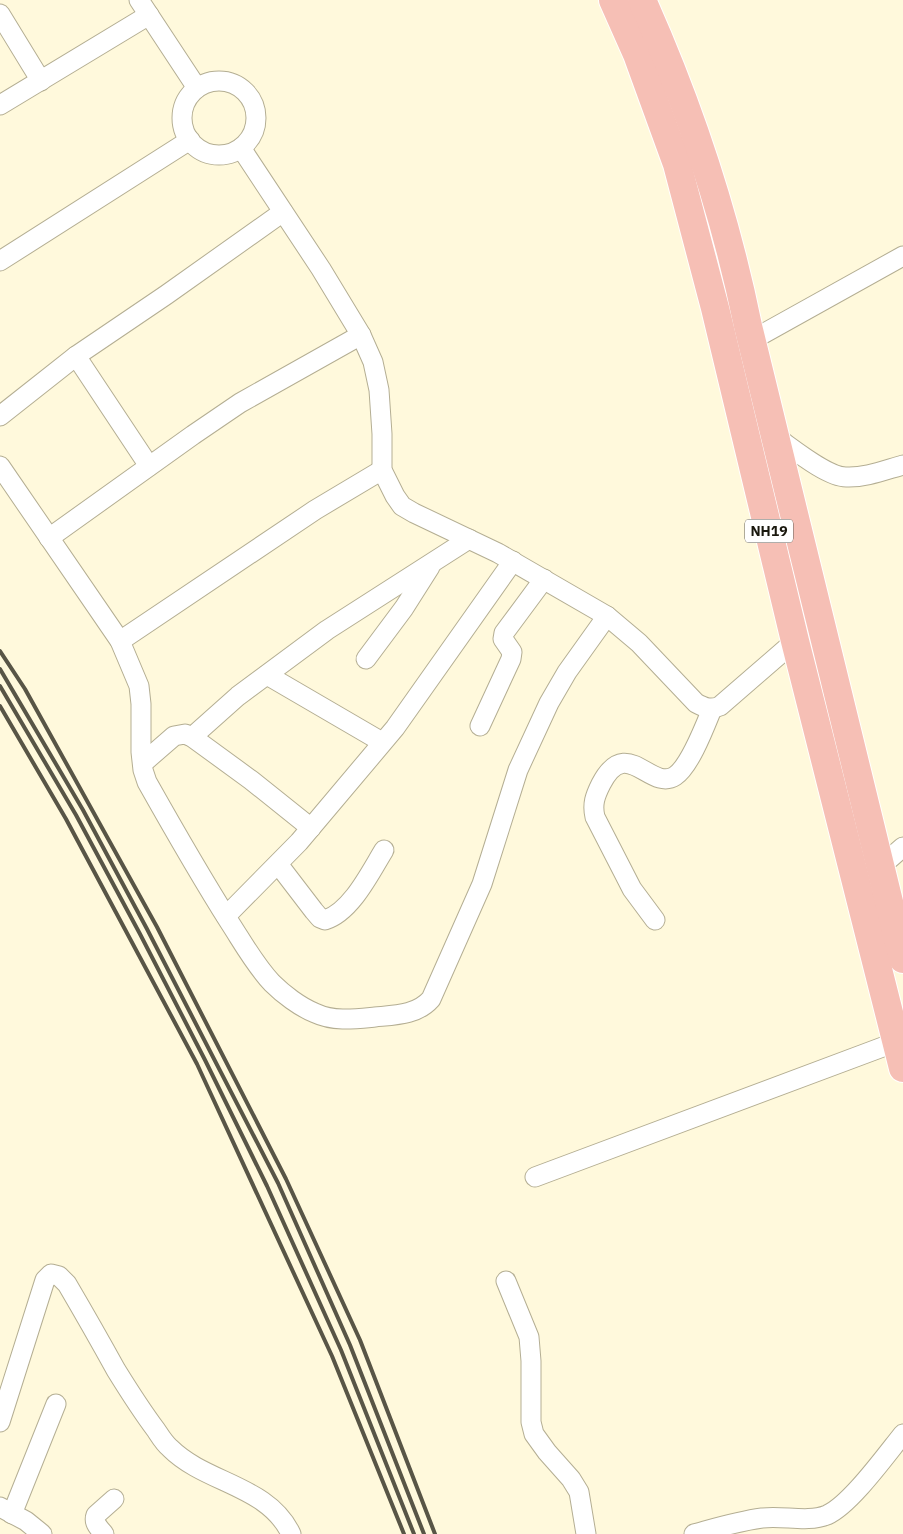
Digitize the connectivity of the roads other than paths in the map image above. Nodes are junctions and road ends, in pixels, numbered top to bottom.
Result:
1 (613, 0) edge
2 (642, 0) edge
3 (144, 7) edge
4 (0, 14) edge
5 (41, 80) junction
6 (197, 88) junction
7 (0, 105) edge
8 (190, 140) junction
9 (241, 148) junction
10 (283, 212) junction
11 (903, 256) edge
12 (0, 261) edge
13 (361, 335) junction
14 (752, 340) junction
15 (76, 356) junction
16 (0, 416) edge
17 (776, 437) junction
18 (903, 465) edge
19 (0, 466) edge
20 (149, 466) junction
21 (382, 470) junction
22 (49, 538) junction
23 (469, 539) junction
24 (513, 561) junction
25 (433, 562) junction
26 (544, 579) junction
27 (608, 616) junction
28 (120, 641) junction
29 (795, 641) junction
30 (366, 659) dead end
31 (268, 675) junction
32 (712, 709) junction
33 (480, 726) dead end
34 (192, 737) junction
35 (382, 742) junction
36 (142, 763) junction
37 (312, 828) junction
38 (903, 847) edge
39 (384, 850) dead end
40 (278, 864) junction
41 (880, 867) junction
42 (226, 916) junction
43 (655, 920) dead end
44 (903, 959) edge
45 (900, 1055) edge
46 (535, 1177) dead end
47 (506, 1281) dead end
48 (56, 1404) dead end
49 (0, 1422) edge
50 (903, 1434) edge
51 (114, 1499) dead end
52 (6, 1510) edge
53 (798, 1526) edge
54 (39, 1532) edge
55 (104, 1534) edge
56 (291, 1534) edge
57 (586, 1534) edge
58 (694, 1534) edge

1 - 29 highway, NH19
2 - 14 highway, NH19
3 - 5 street
3 - 6 street
4 - 5 street
5 - 7 street
6 - 8 street
6 - 9 street
8 - 9 street
8 - 12 street
9 - 10 street
10 - 13 street
10 - 15 street
11 - 14 street
13 - 20 street
13 - 21 street
14 - 17 highway, NH19
15 - 16 street
15 - 20 street
17 - 18 street
17 - 41 highway, NH19
19 - 22 street
20 - 22 street
21 - 23 street
21 - 28 street
22 - 28 street
23 - 24 street
23 - 25 street
24 - 26 street
24 - 35 street
25 - 30 street
25 - 31 street
26 - 27 street
26 - 33 street
27 - 32 street
27 - 42 street
28 - 36 street
29 - 32 street
29 - 45 highway, NH19
31 - 34 street
31 - 35 street
32 - 43 street
34 - 36 street
34 - 37 street
35 - 37 street
36 - 42 street
37 - 40 street
38 - 41 street
39 - 40 street
40 - 42 street
41 - 44 highway, NH19
45 - 46 street
47 - 57 street
48 - 52 street
49 - 56 street
50 - 53 street
51 - 55 street
52 - 54 street
53 - 58 street

